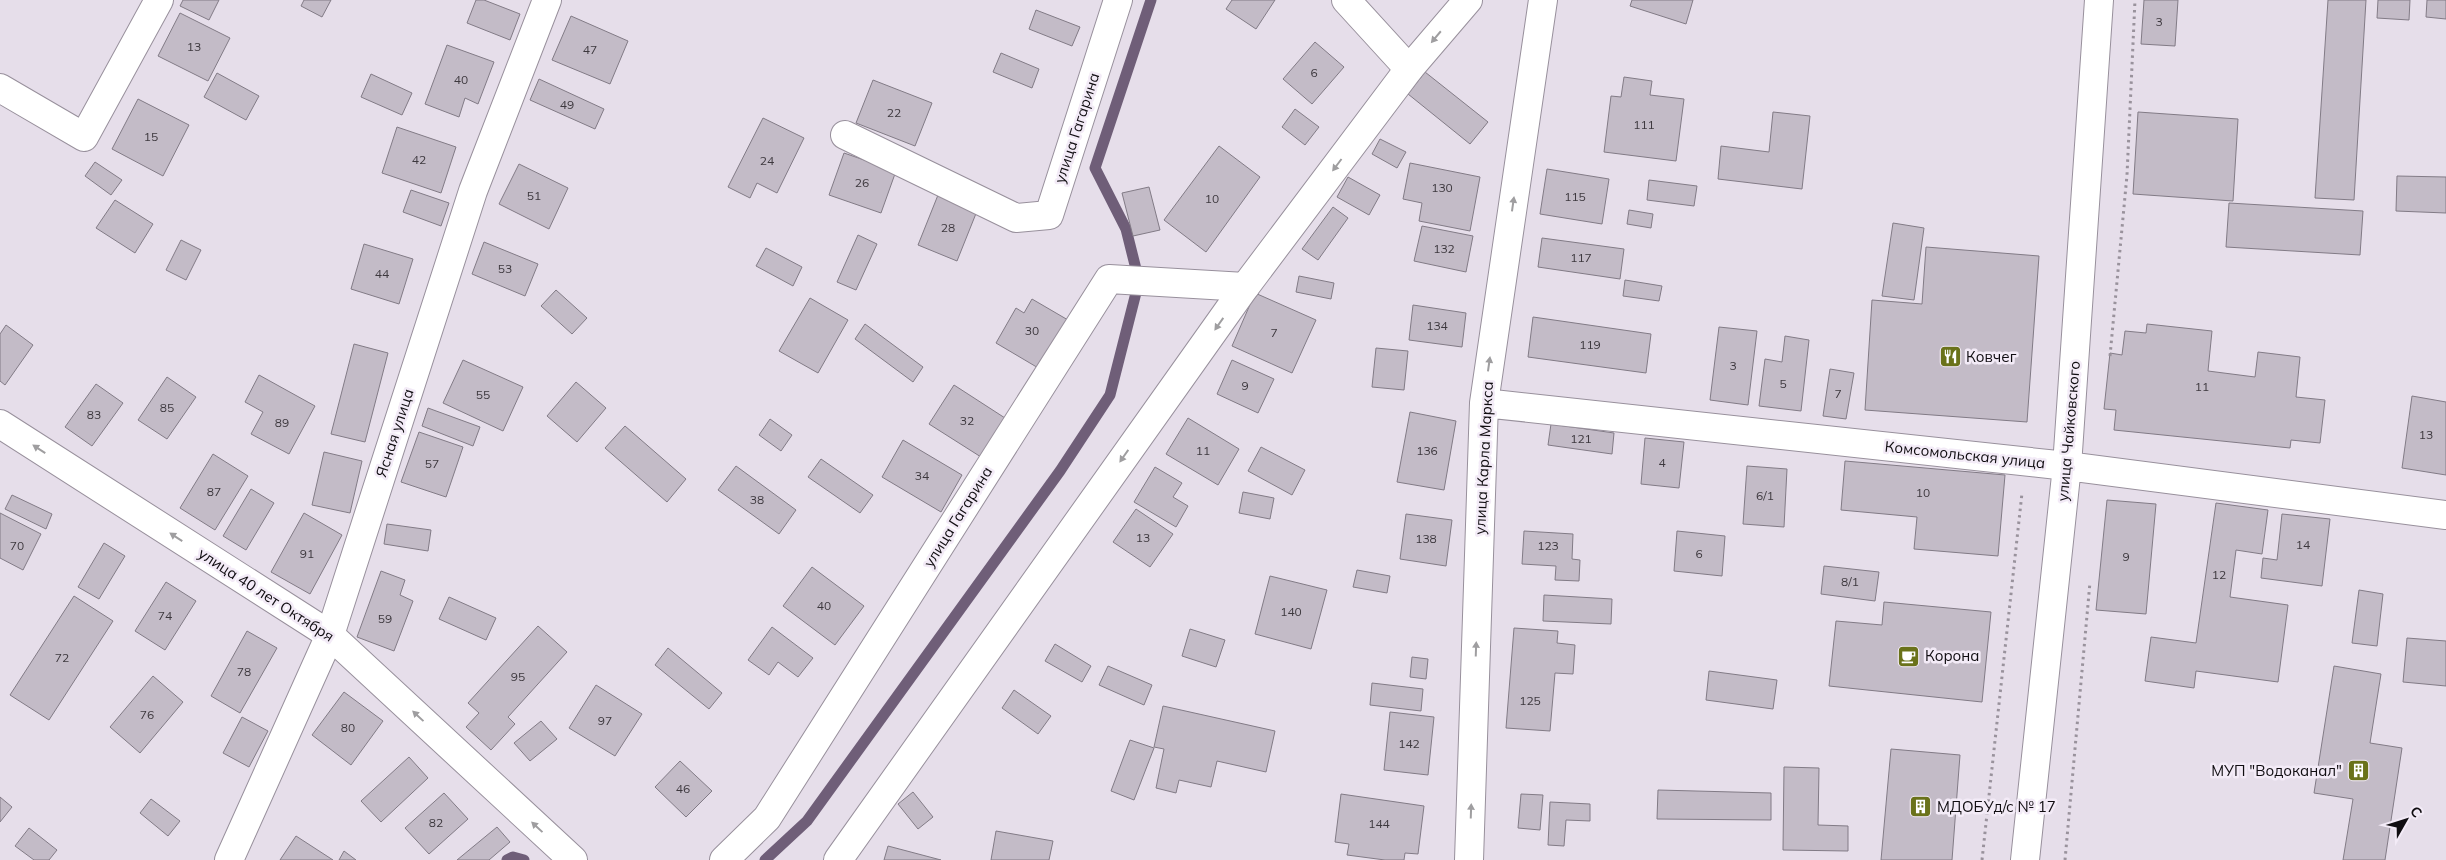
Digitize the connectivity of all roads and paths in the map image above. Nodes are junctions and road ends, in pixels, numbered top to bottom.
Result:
1 (159, 0) edge
2 (547, 0) edge
3 (1118, 0) edge
4 (1346, 0) edge
5 (1468, 0) edge
6 (1543, 0) edge
7 (2099, 0) edge
8 (1409, 69) junction
9 (0, 88) edge
10 (845, 135) dead end
11 (1245, 287) junction
12 (1484, 403) junction
13 (0, 424) edge
14 (2026, 462) junction
15 (2067, 466) junction
16 (2446, 515) edge
17 (330, 636) junction
18 (229, 860) edge
19 (573, 860) edge
20 (724, 860) edge
21 (838, 860) edge
22 (1469, 860) edge
23 (1982, 860) edge
24 (2026, 860) edge

1 - 9 street
2 - 17 street, Ясная улица
3 - 10 street, улица Гагарина
4 - 8 street
5 -> 8 street
12 -> 6 street, улица Карла Маркса
7 - 15 street, улица Чайковского
8 -> 11 street
11 - 20 street, улица Гагарина
11 -> 21 street
12 - 14 street, Комсомольская улица
22 -> 12 street, улица Карла Маркса
17 -> 13 street, улица 40 лет Октября
14 - 15 street, Комсомольская улица
14 - 23 path
15 - 16 street, Комсомольская улица
15 - 24 street, улица Чайковского
17 - 18 street, Ясная улица
19 -> 17 street, улица 40 лет Октября

